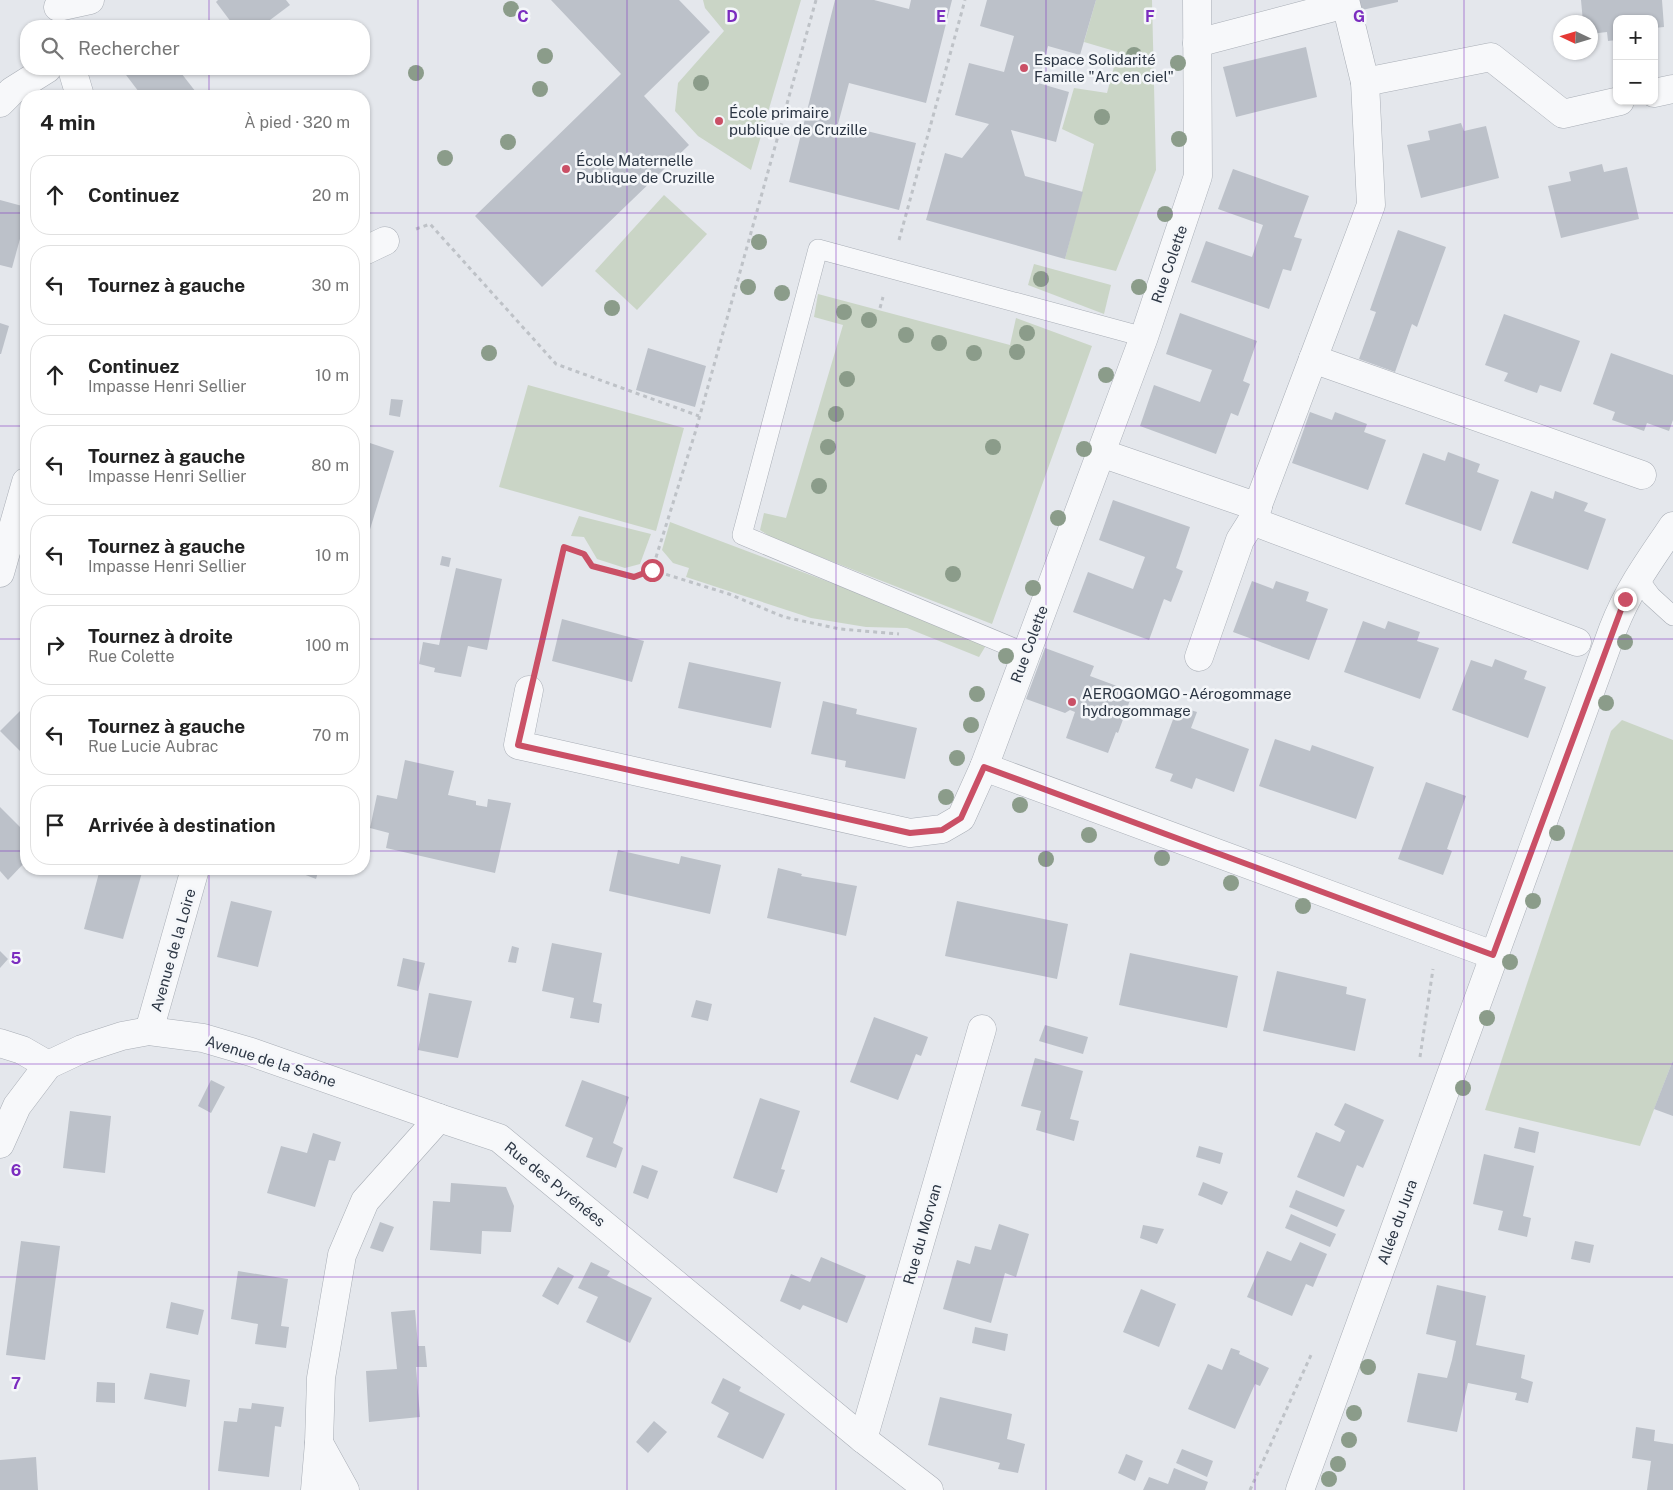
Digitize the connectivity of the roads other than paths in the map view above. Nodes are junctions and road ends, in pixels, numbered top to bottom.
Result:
1 (90, 0) edge
2 (1197, 0) edge
3 (1345, 2) edge
4 (59, 11) edge
5 (1197, 43) junction
6 (37, 75) edge
7 (74, 75) edge
8 (1365, 82) junction
9 (1673, 89) edge
10 (78, 90) edge
11 (1658, 93) edge
12 (0, 103) edge
13 (1613, 103) edge
14 (1144, 337) junction
15 (1313, 359) junction
16 (1101, 453) junction
17 (1642, 476) dead end
18 (20, 503) edge
19 (1255, 514) junction
20 (1673, 526) edge
21 (0, 573) edge
22 (1637, 577) junction
23 (1673, 616) edge
24 (1577, 642) dead end
25 (1026, 653) junction
26 (1199, 657) dead end
27 (529, 690) road end
28 (984, 767) junction
29 (193, 875) edge
30 (1493, 955) junction
31 (982, 1029) dead end
32 (149, 1031) junction
33 (0, 1043) edge
34 (48, 1065) junction
35 (439, 1118) junction
36 (0, 1144) edge
37 (863, 1439) junction
38 (320, 1444) junction
39 (315, 1490) edge
40 (345, 1490) edge
41 (928, 1490) edge
42 (1300, 1490) edge

1 - 4 street
2 - 5 street, Rue Colette
3 - 5 street
3 - 8 street
5 - 14 street, Rue Colette
6 - 12 street
7 - 10 street
8 - 13 street
8 - 15 street
9 - 11 street
14 - 16 street, Rue Colette
14 - 25 lane
15 - 17 street
15 - 19 street
16 - 19 street
16 - 25 street, Rue Colette
18 - 21 street
19 - 24 street
19 - 26 street
20 - 22 street, Allée du Jura
22 - 23 lane
22 - 30 street, Allée du Jura
25 - 28 street, Rue Colette
27 - 28 street, Rue Colette
28 - 30 street
29 - 32 street, Avenue de la Loire
30 - 42 street, Allée du Jura
31 - 37 street, Rue du Morvan
32 - 34 street, Avenue de la Saône
32 - 35 street, Avenue de la Saône
33 - 34 street
34 - 36 street, Avenue de la Saône
35 - 37 street, Rue des Pyrénées
35 - 38 street
37 - 41 street, Rue des Pyrénées
38 - 39 street
38 - 40 street

